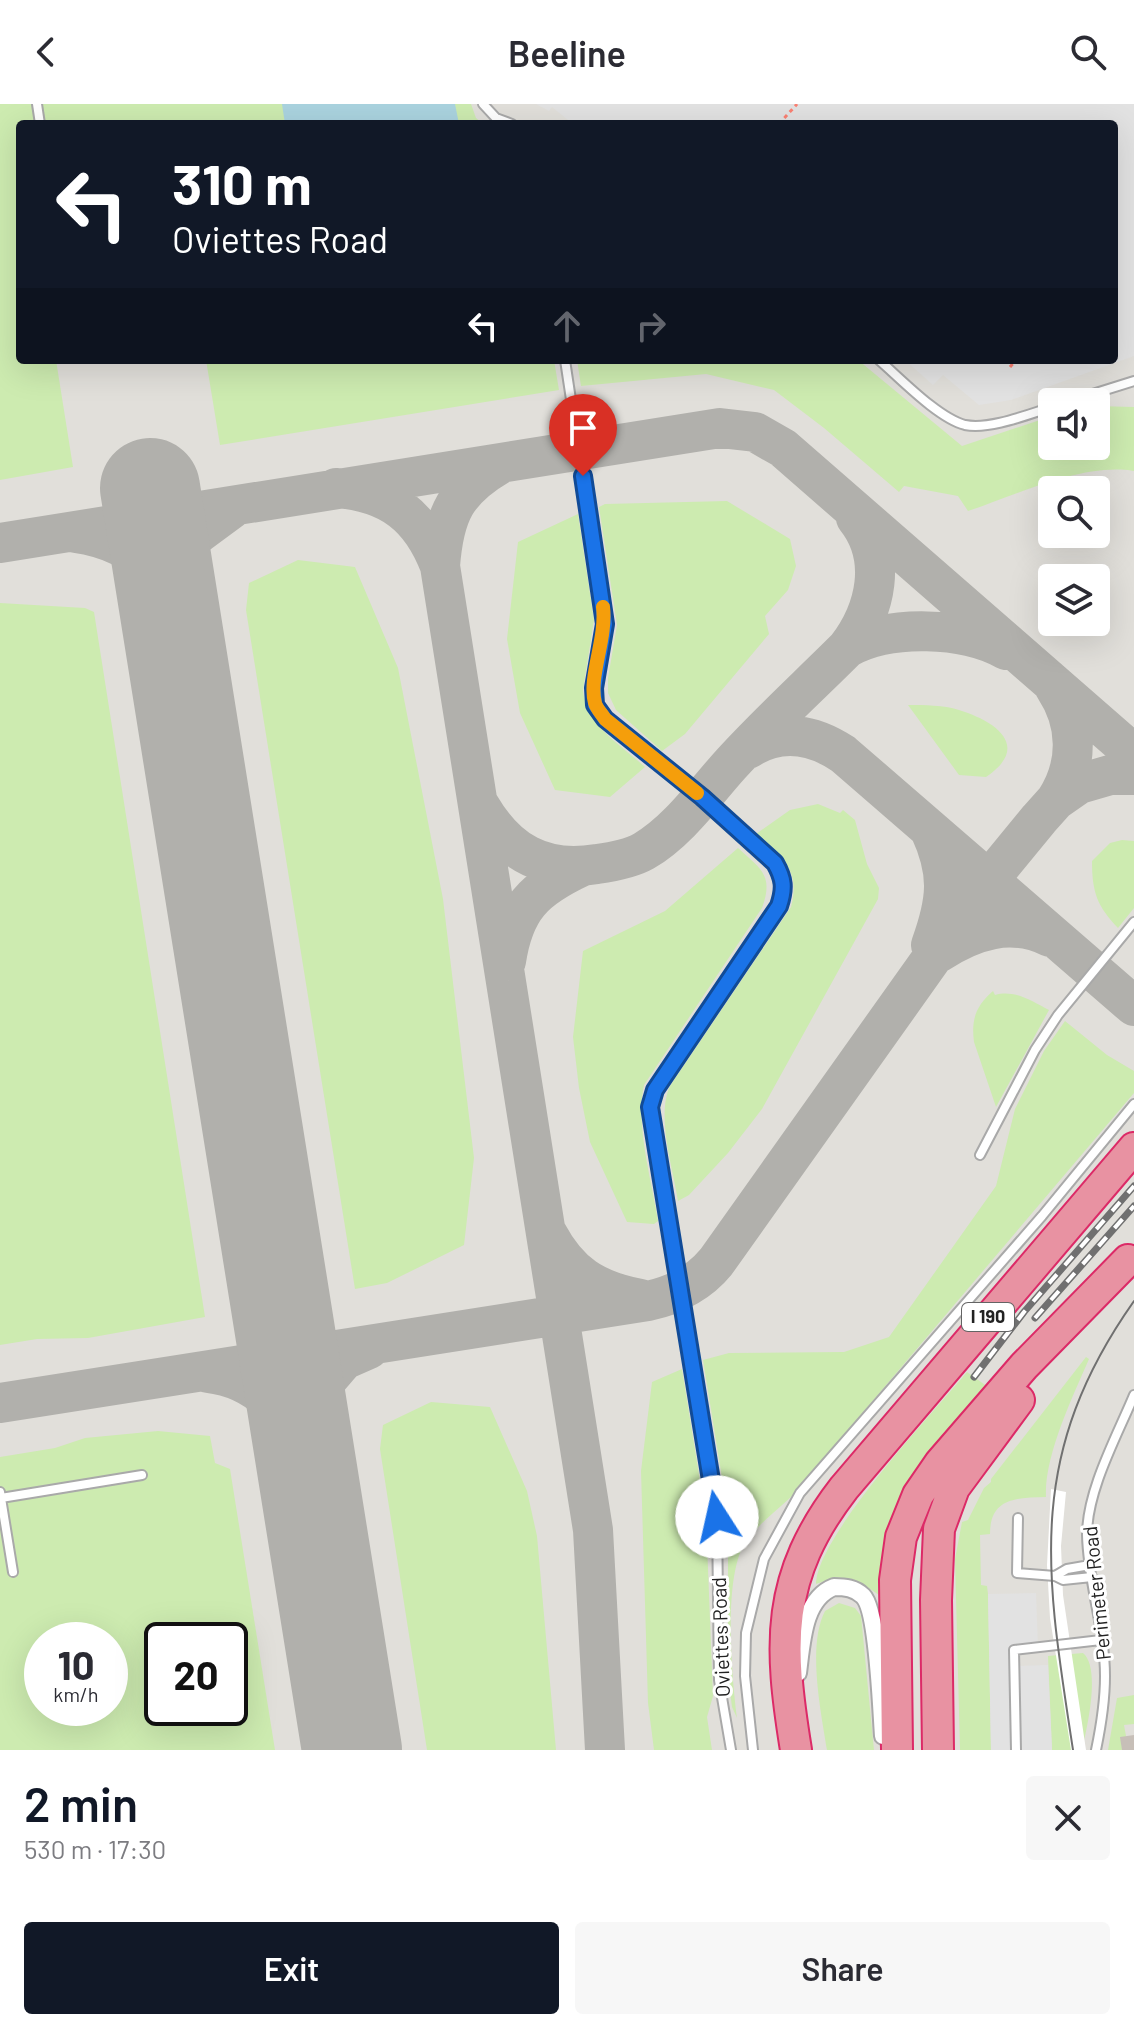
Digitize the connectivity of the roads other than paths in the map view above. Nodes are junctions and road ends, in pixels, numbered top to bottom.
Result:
1 (483, 104) edge
2 (501, 120) edge
3 (566, 364) edge
4 (884, 364) edge
5 (1134, 381) edge
6 (1117, 387) junction
7 (1110, 389) edge
8 (1134, 389) edge
9 (1038, 411) edge
10 (1134, 922) edge
11 (1134, 1104) edge
12 (1134, 1148) edge
13 (980, 1155) dead end
14 (1131, 1256) edge
15 (1134, 1395) edge
16 (142, 1475) dead end
17 (0, 1495) edge
18 (1018, 1518) dead end
19 (1090, 1565) junction
20 (13, 1572) dead end
21 (1055, 1576) junction
22 (1092, 1577) junction
23 (1101, 1640) junction
24 (731, 1750) edge
25 (755, 1750) edge
26 (796, 1750) edge
27 (885, 1750) edge
28 (897, 1750) edge
29 (938, 1750) edge
30 (1016, 1750) edge
31 (1096, 1750) edge

1 - 2 lane
3 - 24 lane, Oviettes Road
4 - 9 lane
5 - 6 lane
6 - 7 lane
6 - 8 lane
10 - 13 lane
11 - 25 lane
12 - 26 highway, I 190
14 - 28 highway
14 - 29 highway
15 - 19 lane, Perimeter Road
16 - 17 lane
17 - 20 lane
18 - 21 lane
19 - 21 lane
19 - 22 lane, Perimeter Road
21 - 22 lane
22 - 23 lane, Perimeter Road
23 - 30 lane
23 - 31 lane, Perimeter Road
26 - 27 street

